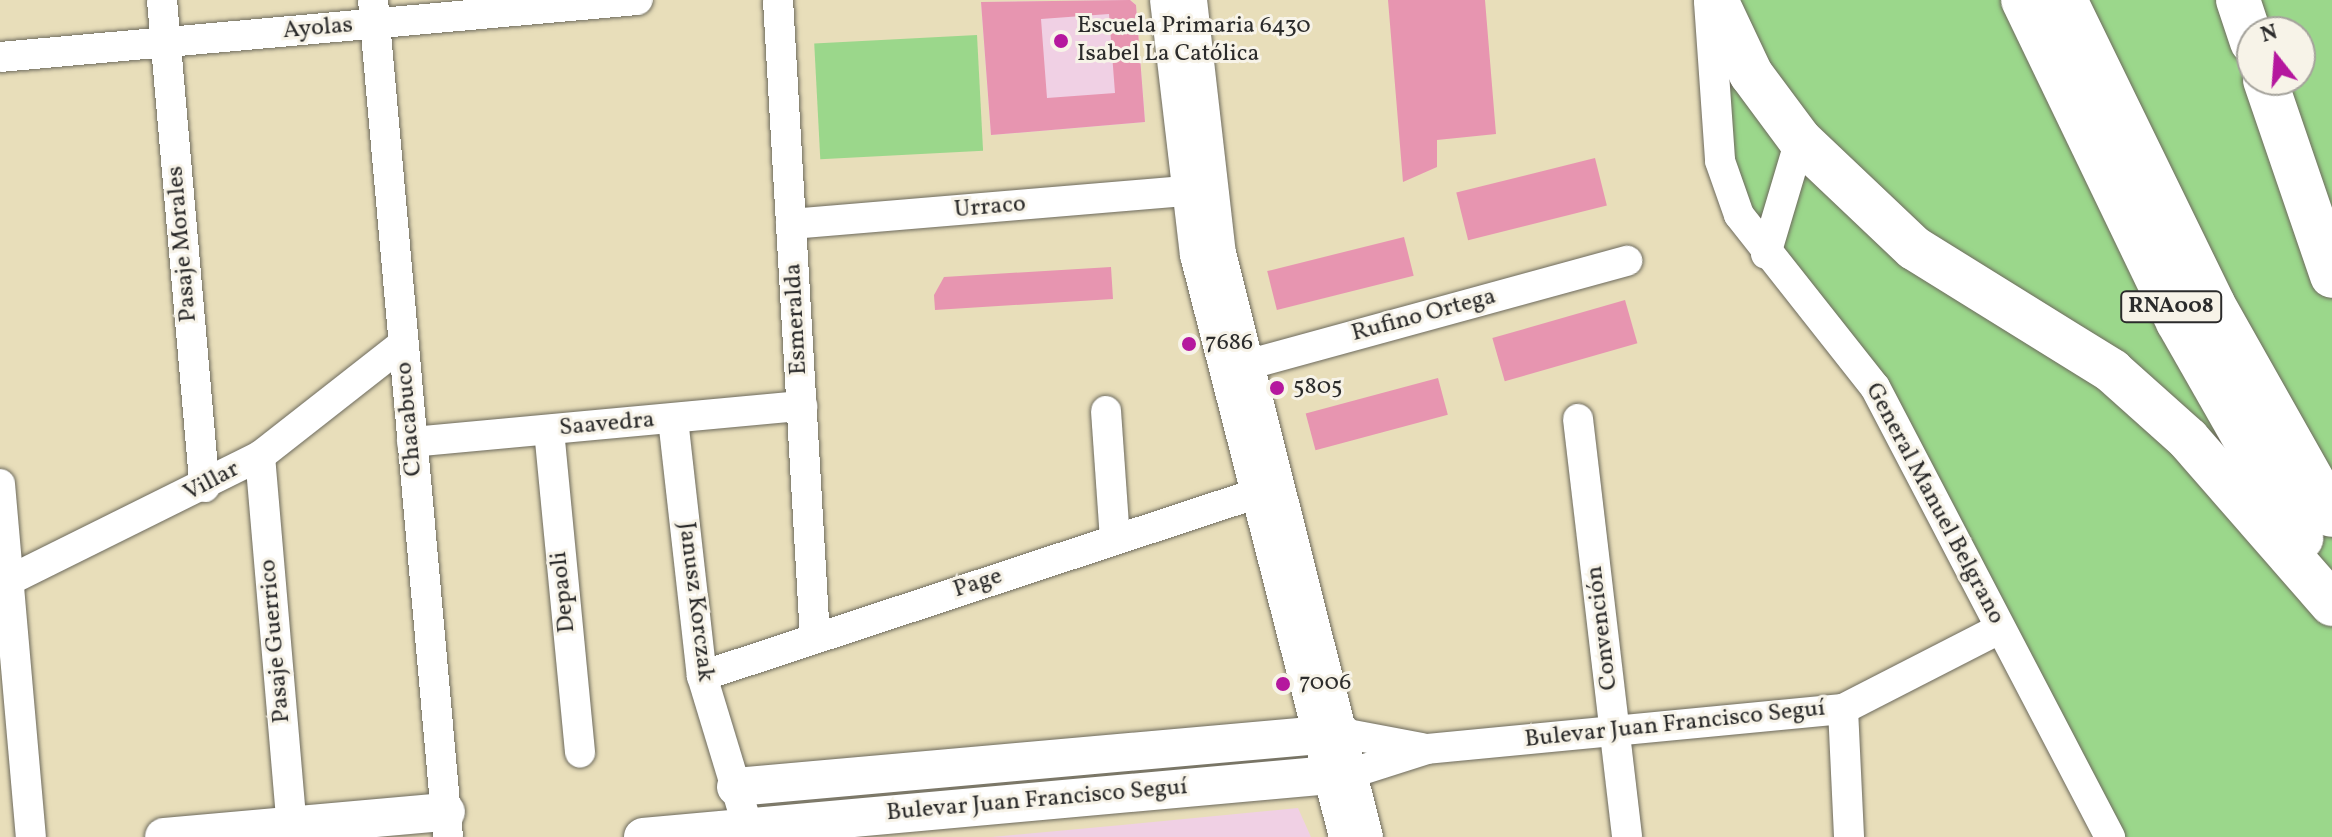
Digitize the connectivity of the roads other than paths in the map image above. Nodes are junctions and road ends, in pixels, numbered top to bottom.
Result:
1 (162, 0) edge
2 (637, 0) edge
3 (778, 0) edge
4 (1165, 0) edge
5 (1192, 0) edge
6 (1709, 0) edge
7 (1716, 0) edge
8 (2046, 4) edge
9 (374, 12) edge
10 (165, 43) junction
11 (0, 57) edge
12 (2270, 96) edge
13 (1800, 140) junction
14 (1188, 191) junction
15 (791, 224) junction
16 (1766, 254) junction
17 (1627, 261) dead end
18 (2332, 276) edge
19 (403, 344) junction
20 (1234, 368) junction
21 (802, 406) junction
22 (1106, 411) dead end
23 (673, 419) junction
24 (1578, 419) dead end
25 (549, 430) junction
26 (412, 442) junction
27 (260, 456) junction
28 (0, 484) edge
29 (205, 487) junction
30 (1255, 494) junction
31 (2332, 515) edge
32 (1115, 539) junction
33 (4, 583) edge
34 (2332, 590) edge
35 (2332, 604) edge
36 (1999, 629) junction
37 (815, 637) junction
38 (702, 676) junction
39 (1843, 709) junction
40 (1616, 731) junction
41 (1330, 734) junction
42 (1427, 749) junction
43 (580, 753) dead end
44 (1340, 774) junction
45 (736, 787) junction
46 (447, 825) edge
47 (292, 826) junction
48 (748, 827) junction
49 (31, 837) edge
50 (164, 837) edge
51 (643, 837) edge
52 (1344, 837) edge
53 (1368, 837) edge
54 (1627, 837) edge
55 (1849, 837) edge
56 (2110, 837) edge

1 - 10 street, Pasaje Morales
2 - 9 street, Ayolas
3 - 15 street, Esmeralda
4 - 14 street
5 - 20 street
6 - 16 street, General Manuel Belgrano
7 - 13 highway
8 - 31 highway, RNA008
8 - 34 highway, RNA008
9 - 10 street, Ayolas
9 - 19 street, Chacabuco
10 - 11 street, Ayolas
10 - 29 street, Pasaje Morales
12 - 18 highway
13 - 16 street
13 - 35 highway
14 - 15 street, Urraco
14 - 20 street
15 - 21 street, Esmeralda
16 - 36 street, General Manuel Belgrano
17 - 20 street, Rufino Ortega
19 - 26 street, Chacabuco
19 - 27 street, Villar
20 - 30 street
20 - 41 street
21 - 23 street, Saavedra
21 - 37 street, Esmeralda
22 - 32 street
23 - 25 street, Saavedra
23 - 38 street, Janusz Korczak
24 - 40 street, Convención
25 - 26 street, Saavedra
25 - 43 street, Depaoli
26 - 46 street, Chacabuco
27 - 29 street, Villar
27 - 47 street, Pasaje Guerrico
28 - 33 street
29 - 33 street, Villar
30 - 32 street, Page
30 - 41 street
32 - 37 street, Page
33 - 49 street
36 - 39 street, Bulevar Juan Francisco Seguí
36 - 56 street, General Manuel Belgrano
37 - 38 street, Page
38 - 45 street, Janusz Korczak
39 - 40 street, Bulevar Juan Francisco Seguí
39 - 55 street
40 - 42 street, Bulevar Juan Francisco Seguí
40 - 54 street, Convención
41 - 42 street, Bulevar Juan Francisco Seguí
41 - 44 street
41 - 45 main road, Bulevar Juan Francisco Seguí
42 - 44 street, Bulevar Juan Francisco Seguí
44 - 48 main road, Bulevar Juan Francisco Seguí
44 - 52 street
44 - 53 street
45 - 48 street, Janusz Korczak
46 - 47 main road
47 - 50 main road
48 - 51 main road, Bulevar Juan Francisco Seguí

